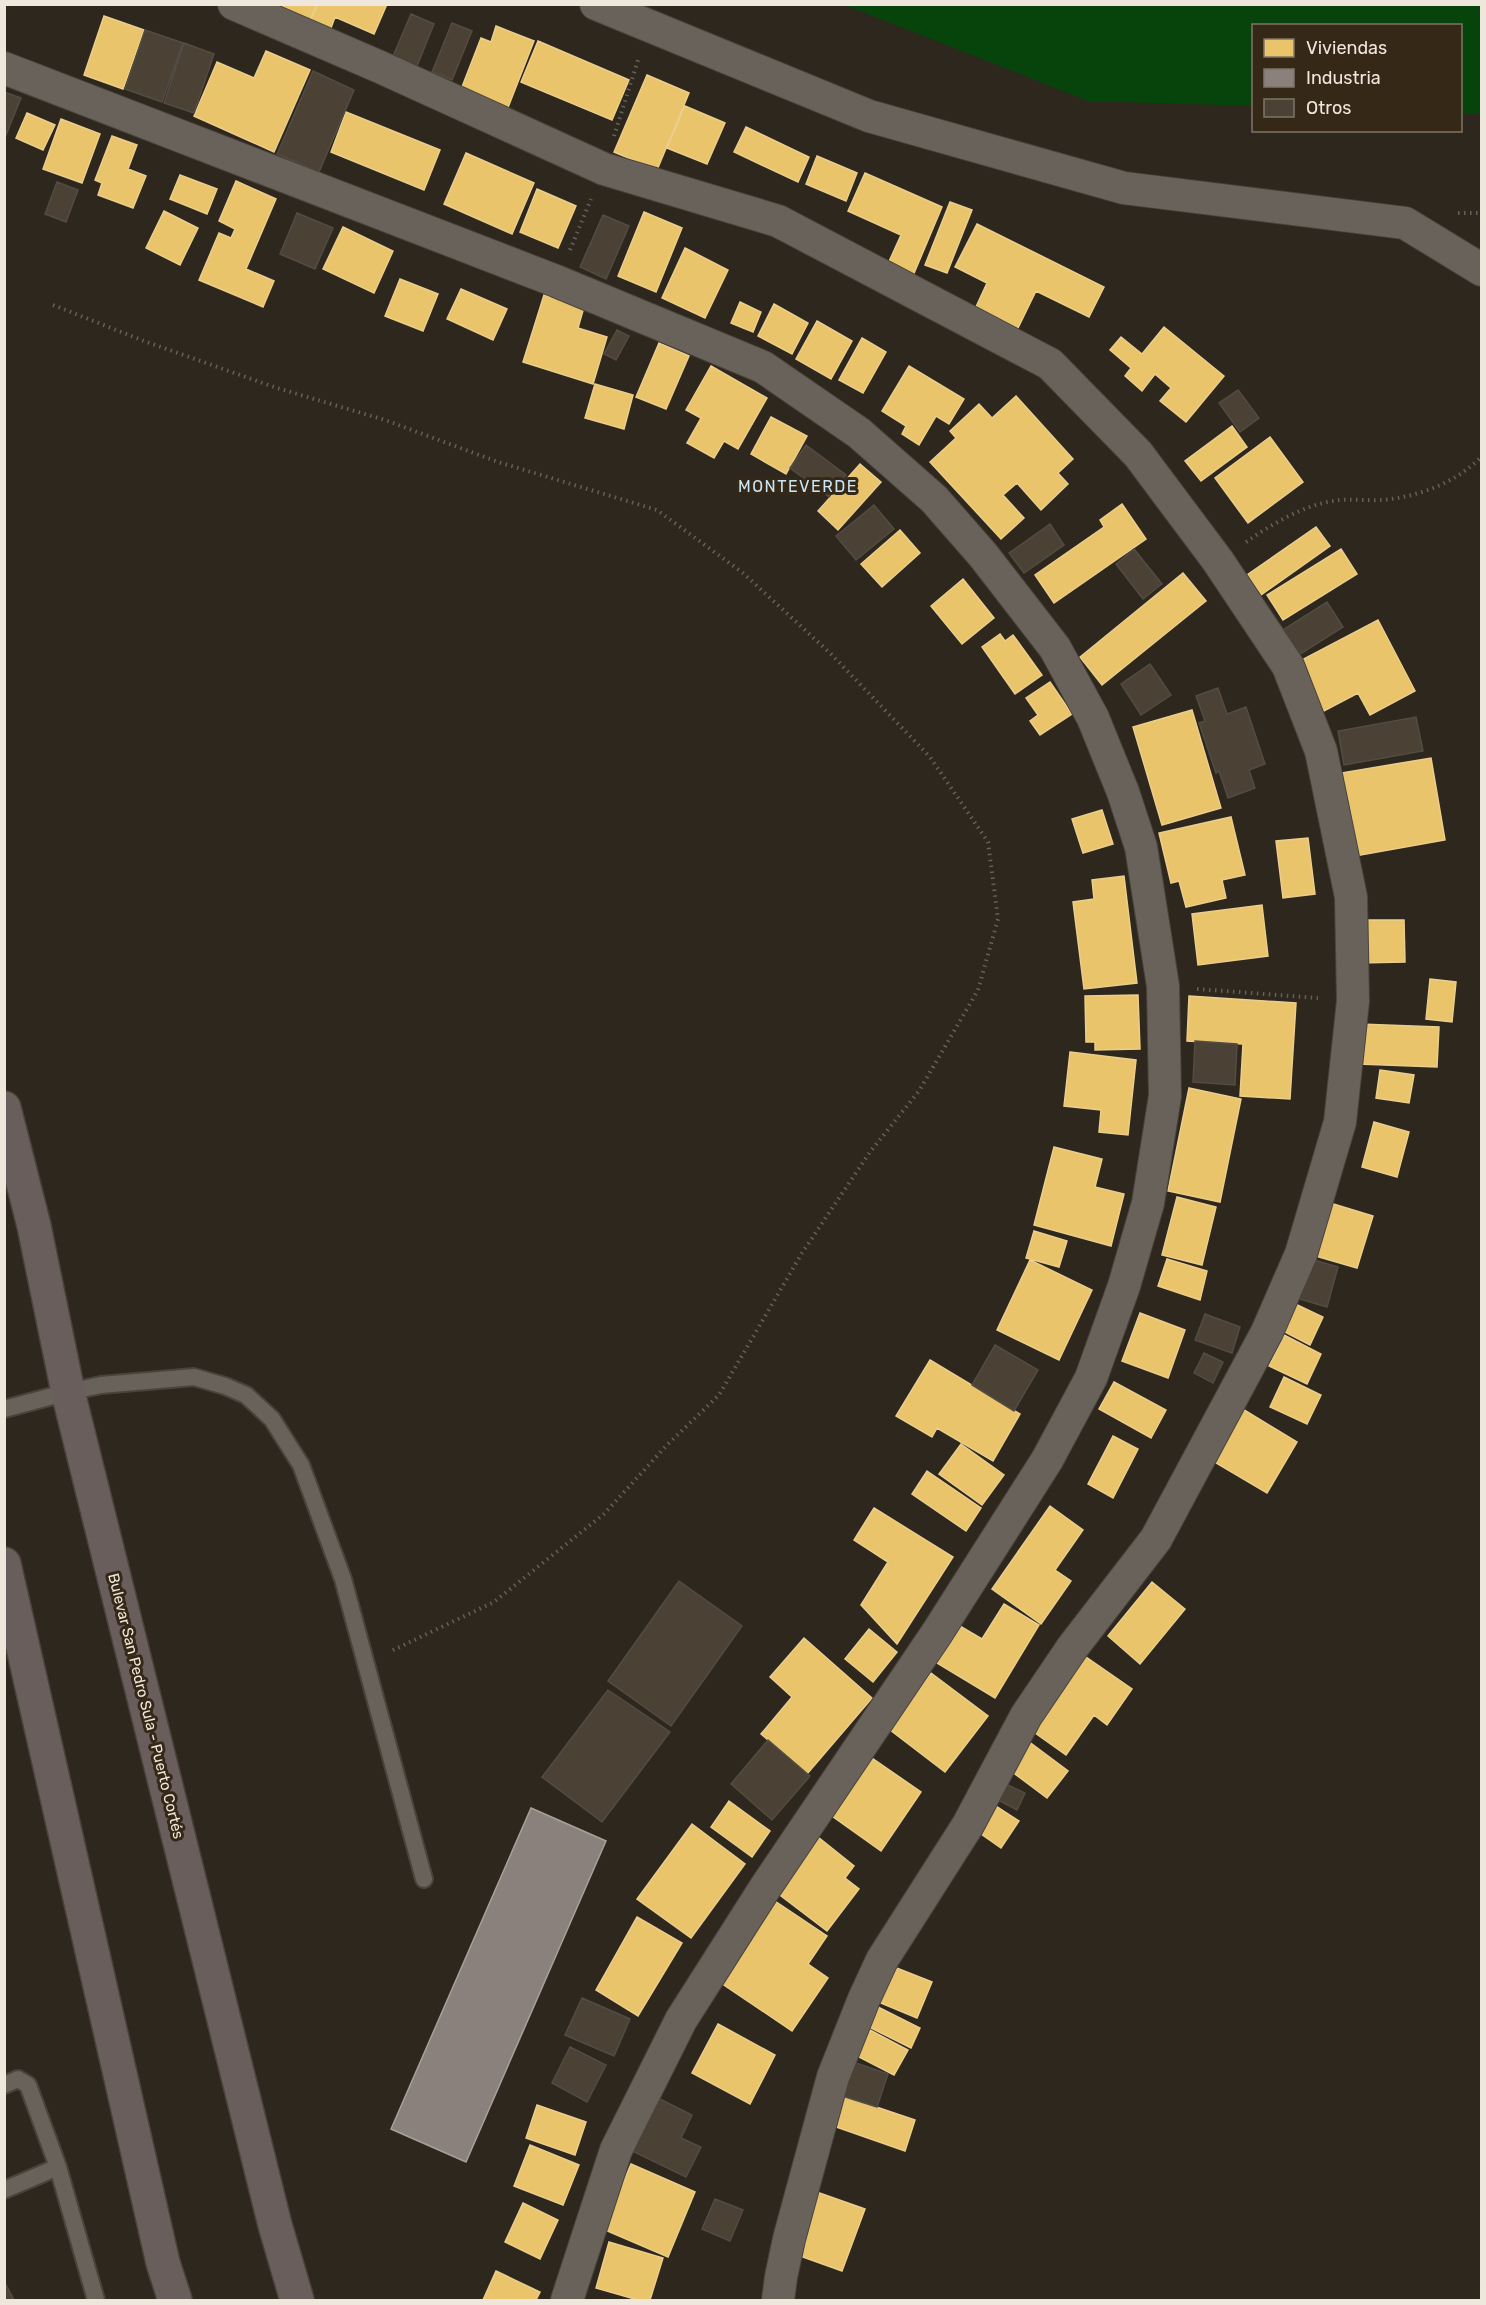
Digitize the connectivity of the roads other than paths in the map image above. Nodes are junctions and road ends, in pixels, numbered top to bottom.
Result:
1 (234, 4) edge
2 (596, 4) edge
3 (4, 68) edge
4 (1482, 270) edge
5 (4, 1108) edge
6 (68, 1392) junction
7 (4, 1409) edge
8 (4, 1564) edge
9 (424, 1880) dead end
10 (4, 2085) edge
11 (58, 2168) junction
12 (4, 2190) edge
13 (96, 2301) edge
14 (175, 2301) edge
15 (297, 2301) edge
16 (567, 2301) edge
17 (778, 2301) edge

1 - 17 street
2 - 4 street
3 - 16 street
5 - 6 highway, Bulevar San Pedro Sula - Puerto Cortés
6 - 7 lane
6 - 9 lane
6 - 15 highway, Bulevar San Pedro Sula - Puerto Cortés
8 - 14 highway
10 - 11 lane
11 - 12 lane
11 - 13 lane

